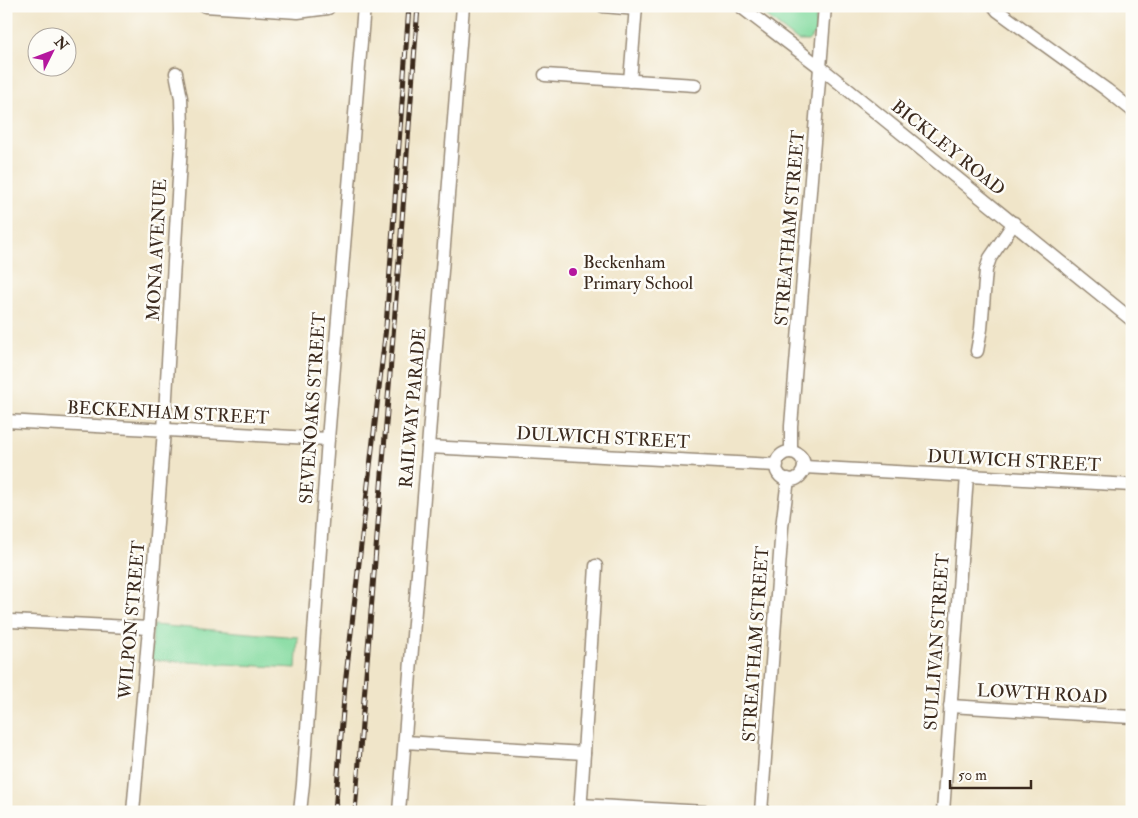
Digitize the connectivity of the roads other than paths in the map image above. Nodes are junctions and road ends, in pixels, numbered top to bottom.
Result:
1 (205, 6) edge
2 (364, 6) edge
3 (463, 6) edge
4 (602, 6) edge
5 (740, 6) edge
6 (825, 6) edge
7 (994, 6) edge
8 (328, 8) dead end
9 (636, 8) edge
10 (820, 67) junction
11 (176, 73) dead end
12 (545, 75) dead end
13 (630, 81) junction
14 (695, 85) dead end
15 (1132, 110) edge
16 (1014, 223) junction
17 (1132, 320) edge
18 (977, 352) dead end
19 (6, 421) edge
20 (164, 430) junction
21 (328, 439) junction
22 (428, 446) junction
23 (791, 452) junction
24 (777, 465) junction
25 (804, 467) junction
26 (966, 476) junction
27 (788, 479) junction
28 (1132, 485) edge
29 (596, 566) dead end
30 (11, 621) dead end
31 (149, 628) junction
32 (950, 706) junction
33 (1132, 717) edge
34 (405, 742) junction
35 (584, 753) junction
36 (580, 809) edge
37 (133, 812) edge
38 (300, 812) edge
39 (399, 812) edge
40 (705, 812) edge
41 (761, 812) edge
42 (943, 812) edge

1 - 8 street
2 - 21 street, SEVENOAKS STREET
3 - 22 street, RAILWAY PARADE
4 - 9 street
5 - 10 street, BICKLEY ROAD
6 - 10 street, STREATHAM STREET
7 - 15 street
9 - 13 street
10 - 16 street, BICKLEY ROAD
10 - 23 street, STREATHAM STREET
11 - 20 street, MONA AVENUE
12 - 13 street
13 - 14 street
16 - 17 street, BICKLEY ROAD
16 - 18 street
19 - 20 street, BECKENHAM STREET
20 - 21 street, BECKENHAM STREET
20 - 31 street, WILPON STREET
21 - 38 street, SEVENOAKS STREET
22 - 24 street, DULWICH STREET
22 - 34 street, RAILWAY PARADE
23 - 24 street
23 - 25 street
24 - 27 street
25 - 26 street, DULWICH STREET
25 - 27 street
26 - 28 street, DULWICH STREET
26 - 32 street, SULLIVAN STREET
27 - 41 street, STREATHAM STREET
29 - 35 street
30 - 31 street
31 - 37 street, WILPON STREET
32 - 33 street, LOWTH ROAD
32 - 42 street, SULLIVAN STREET
34 - 35 street
34 - 39 street, RAILWAY PARADE
35 - 36 street
36 - 40 street

